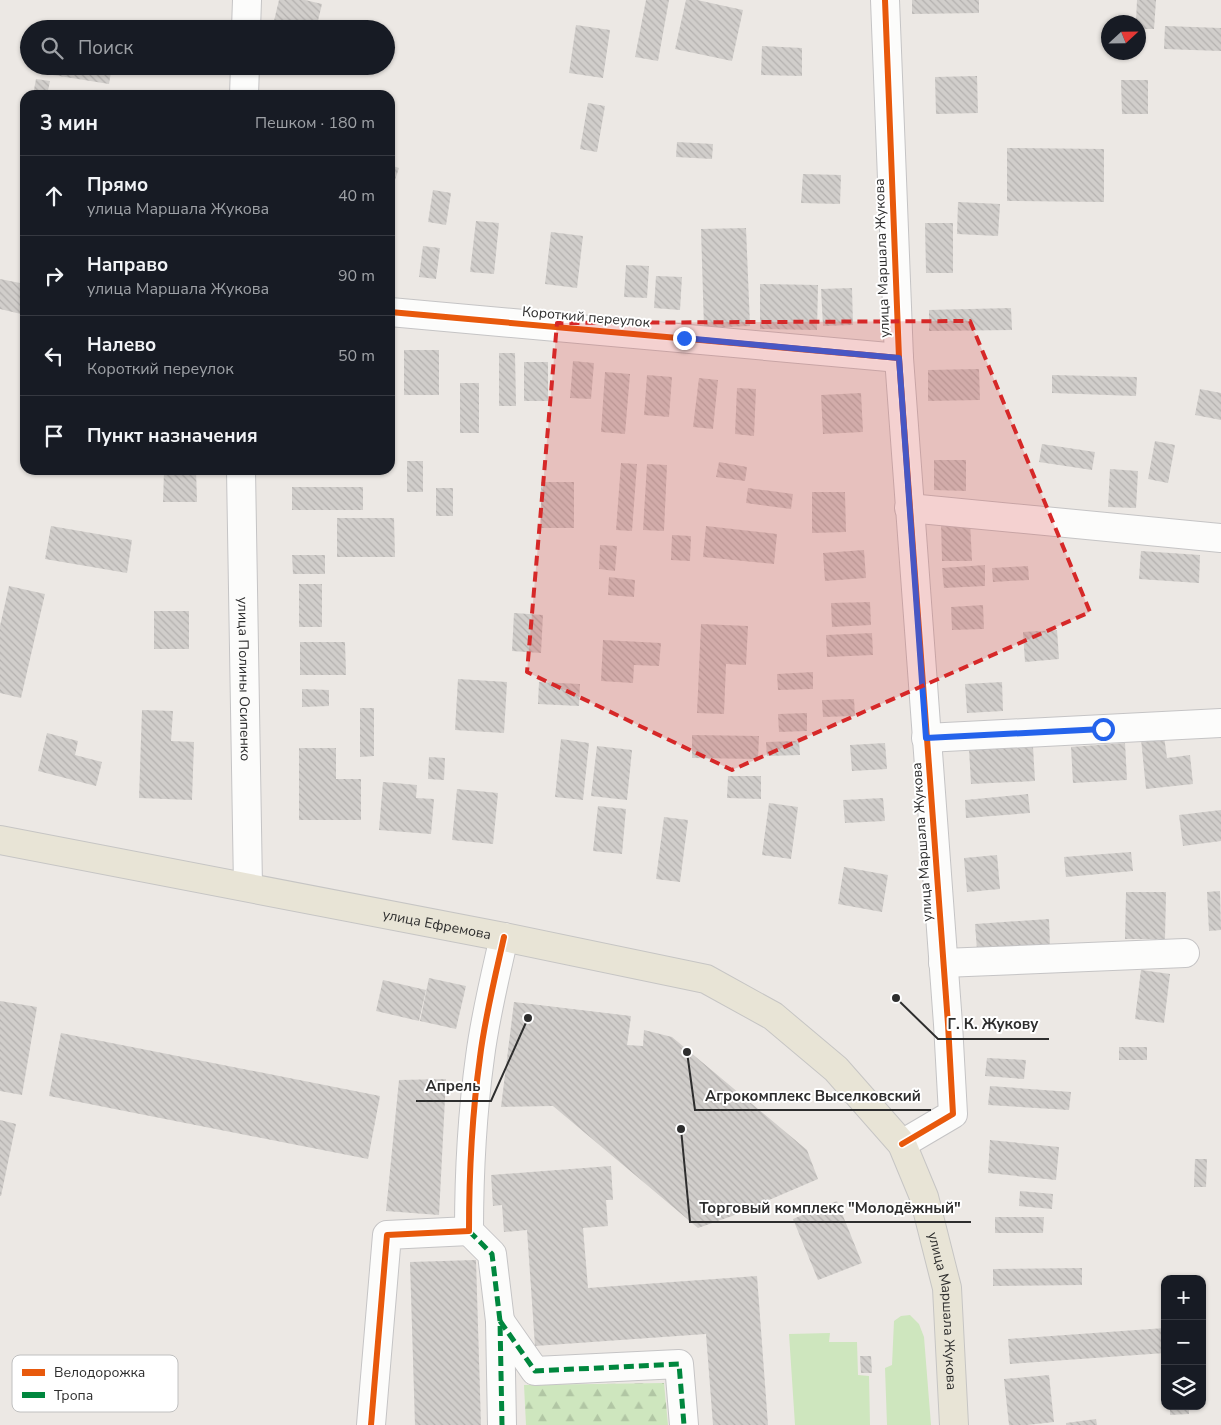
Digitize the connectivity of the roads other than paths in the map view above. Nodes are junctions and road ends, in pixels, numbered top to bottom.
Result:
1 (247, 0) edge
2 (885, 0) edge
3 (246, 20) edge
4 (245, 75) edge
5 (244, 90) edge
6 (395, 312) edge
7 (899, 358) junction
8 (241, 475) edge
9 (909, 508) junction
10 (1221, 538) edge
11 (1221, 723) edge
12 (926, 738) junction
13 (0, 840) edge
14 (248, 887) junction
15 (504, 937) junction
16 (1185, 952) dead end
17 (943, 963) junction
18 (902, 1144) junction
19 (469, 1231) junction
20 (500, 1321) junction
21 (372, 1425) edge
22 (502, 1425) edge
23 (684, 1425) edge
24 (954, 1425) edge

1 - 3 street
2 - 7 street, улица Маршала Жукова
4 - 5 street
6 - 7 street, Короткий переулок
7 - 9 street, улица Маршала Жукова
8 - 14 street, улица Полины Осипенко
9 - 10 street
9 - 12 street, улица Маршала Жукова
11 - 12 street
12 - 17 street, улица Маршала Жукова
13 - 14 main road, улица Ефремова
14 - 15 main road, улица Ефремова
15 - 18 main road, улица Ефремова
15 - 19 street
16 - 17 street
17 - 18 street, улица Маршала Жукова
18 - 24 main road, улица Маршала Жукова
19 - 20 street
19 - 21 street
20 - 22 street
20 - 23 street

